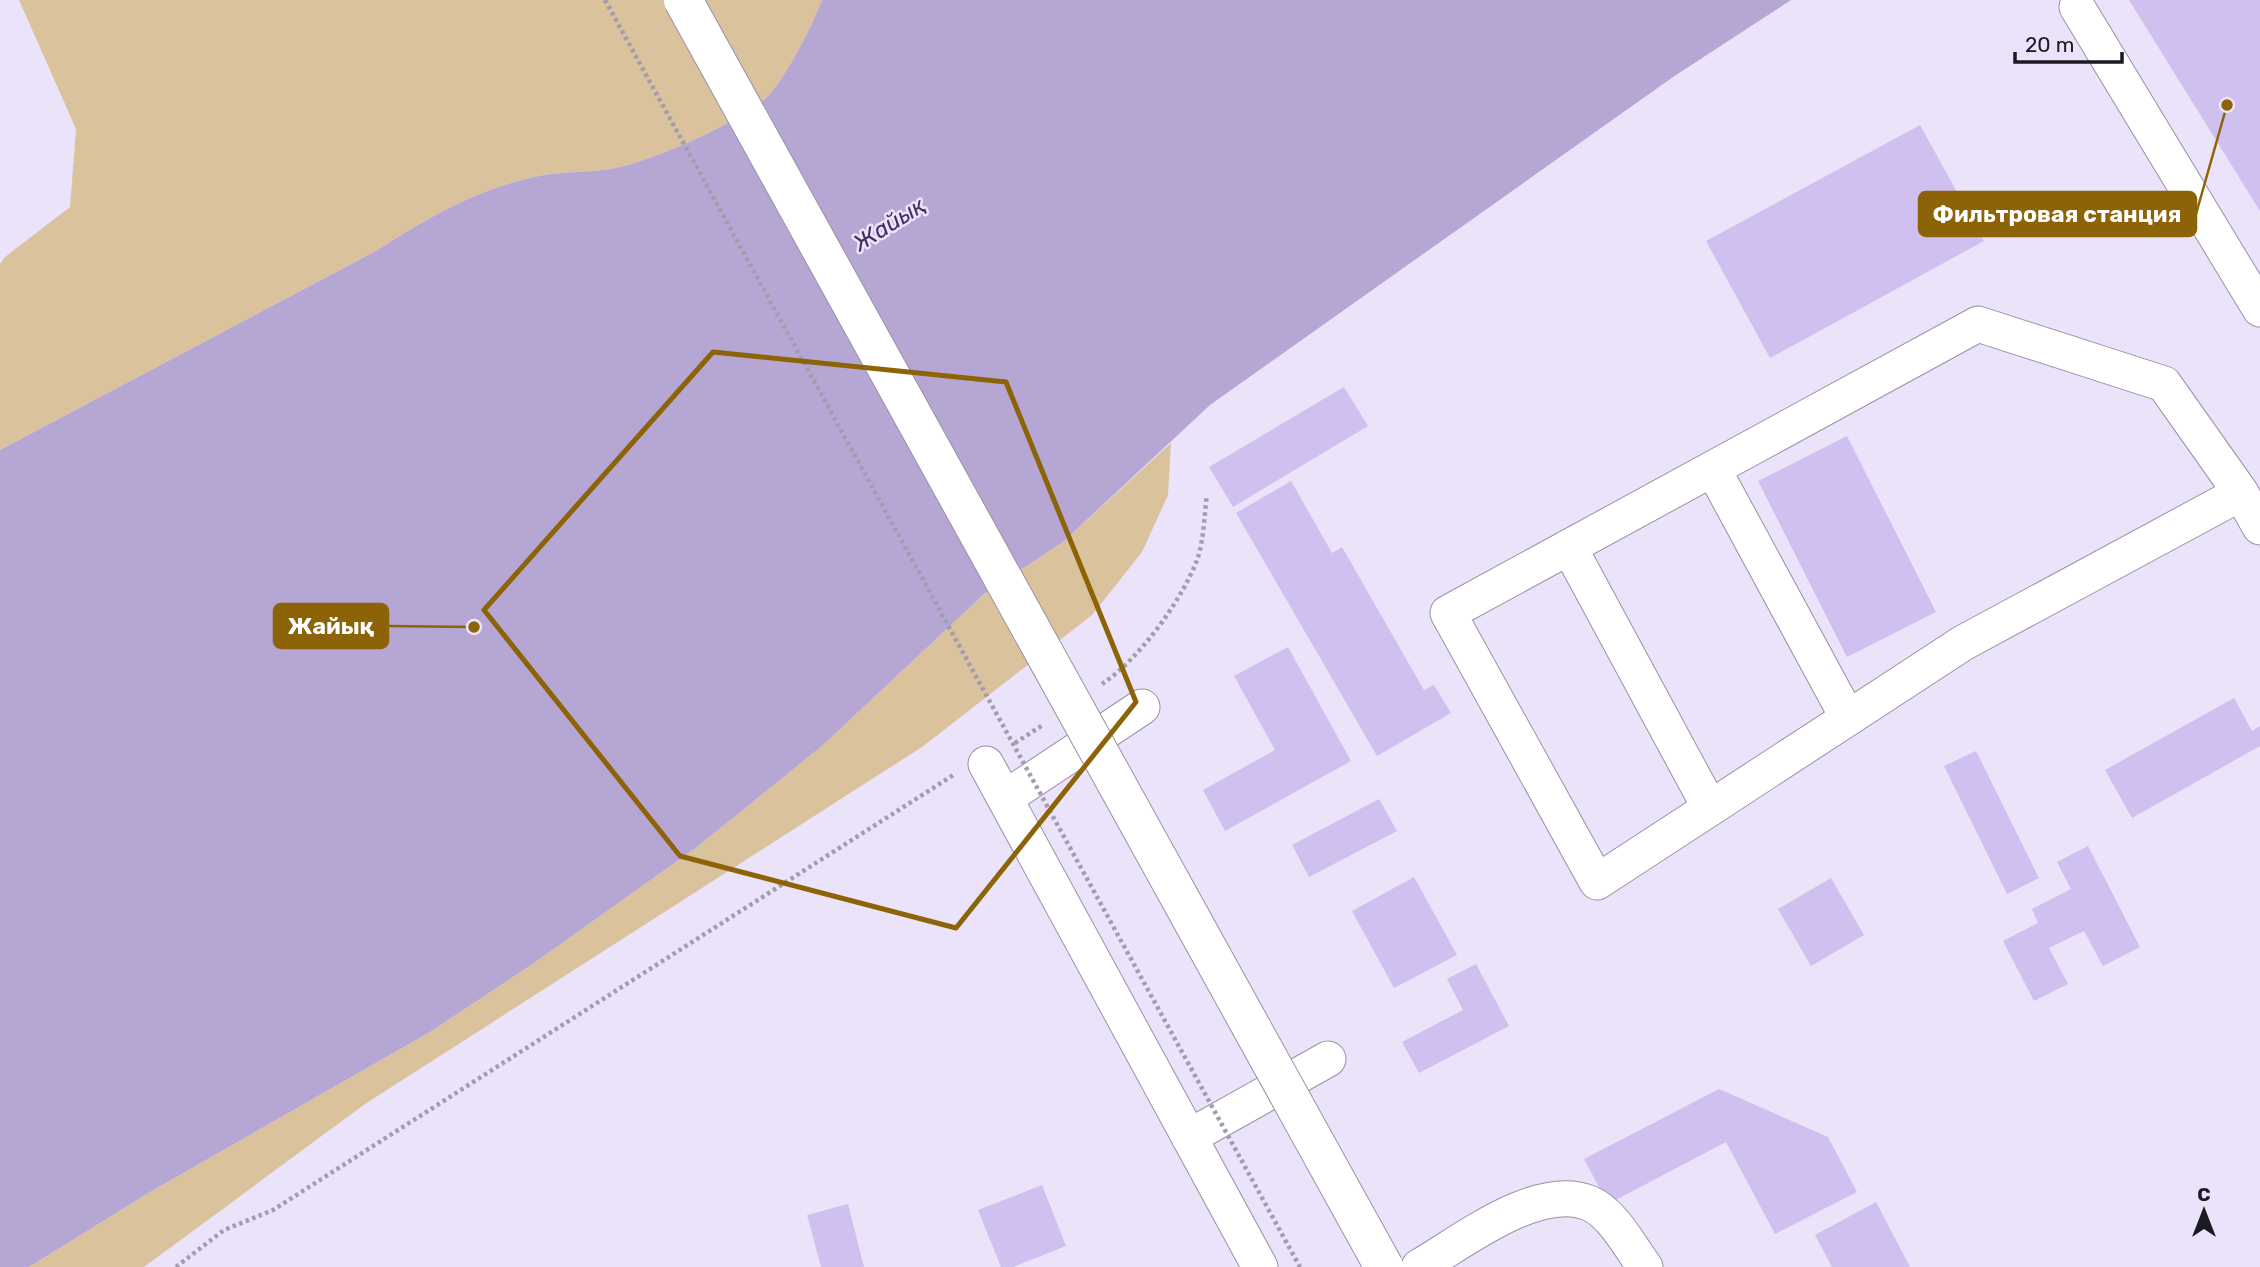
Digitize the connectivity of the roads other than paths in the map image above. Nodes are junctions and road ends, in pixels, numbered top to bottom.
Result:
1 (683, 0) edge
2 (2077, 7) dead end
3 (2260, 309) edge
4 (1713, 469) junction
5 (2241, 493) junction
6 (2260, 527) edge
7 (1569, 547) junction
8 (1142, 707) dead end
9 (1848, 718) junction
10 (985, 764) road end
11 (1005, 798) junction
12 (1710, 808) junction
13 (1328, 1059) dead end
14 (1189, 1137) junction
15 (1260, 1267) edge
16 (1384, 1267) edge
17 (1419, 1267) edge
18 (1645, 1267) edge

1 - 16 main road, bridge
2 - 3 street
4 - 5 street
4 - 7 street
4 - 9 street
5 - 6 street
5 - 9 street
7 - 12 street
7 - 12 street
8 - 11 street
9 - 12 street
10 - 11 street
11 - 14 street
13 - 14 street
14 - 15 street
17 - 18 street

